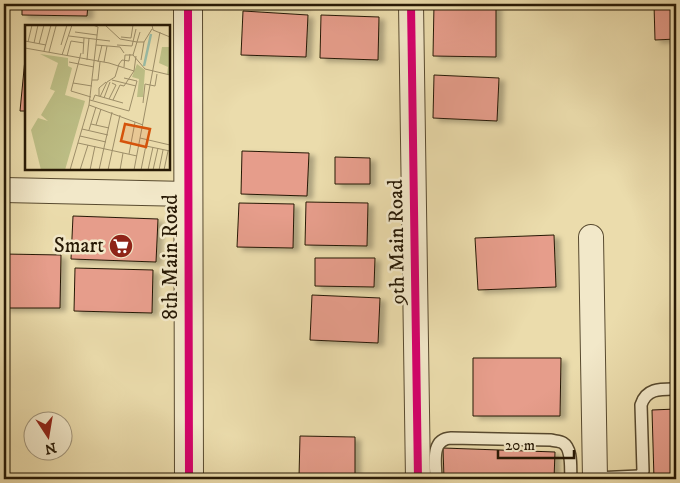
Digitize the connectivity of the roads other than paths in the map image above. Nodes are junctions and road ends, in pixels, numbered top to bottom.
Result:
1 (188, 4) edge
2 (411, 4) edge
3 (4, 190) edge
4 (188, 194) junction
5 (591, 237) dead end
6 (676, 389) edge
7 (639, 478) edge
8 (189, 479) edge
9 (418, 479) edge
10 (436, 479) edge
11 (571, 479) edge
12 (595, 479) edge

1 - 4 street, 8th Main Road
2 - 9 street, 9th Main Road
3 - 4 street
4 - 8 street, 8th Main Road
5 - 12 street
6 - 7 lane
7 - 12 lane
10 - 11 lane

